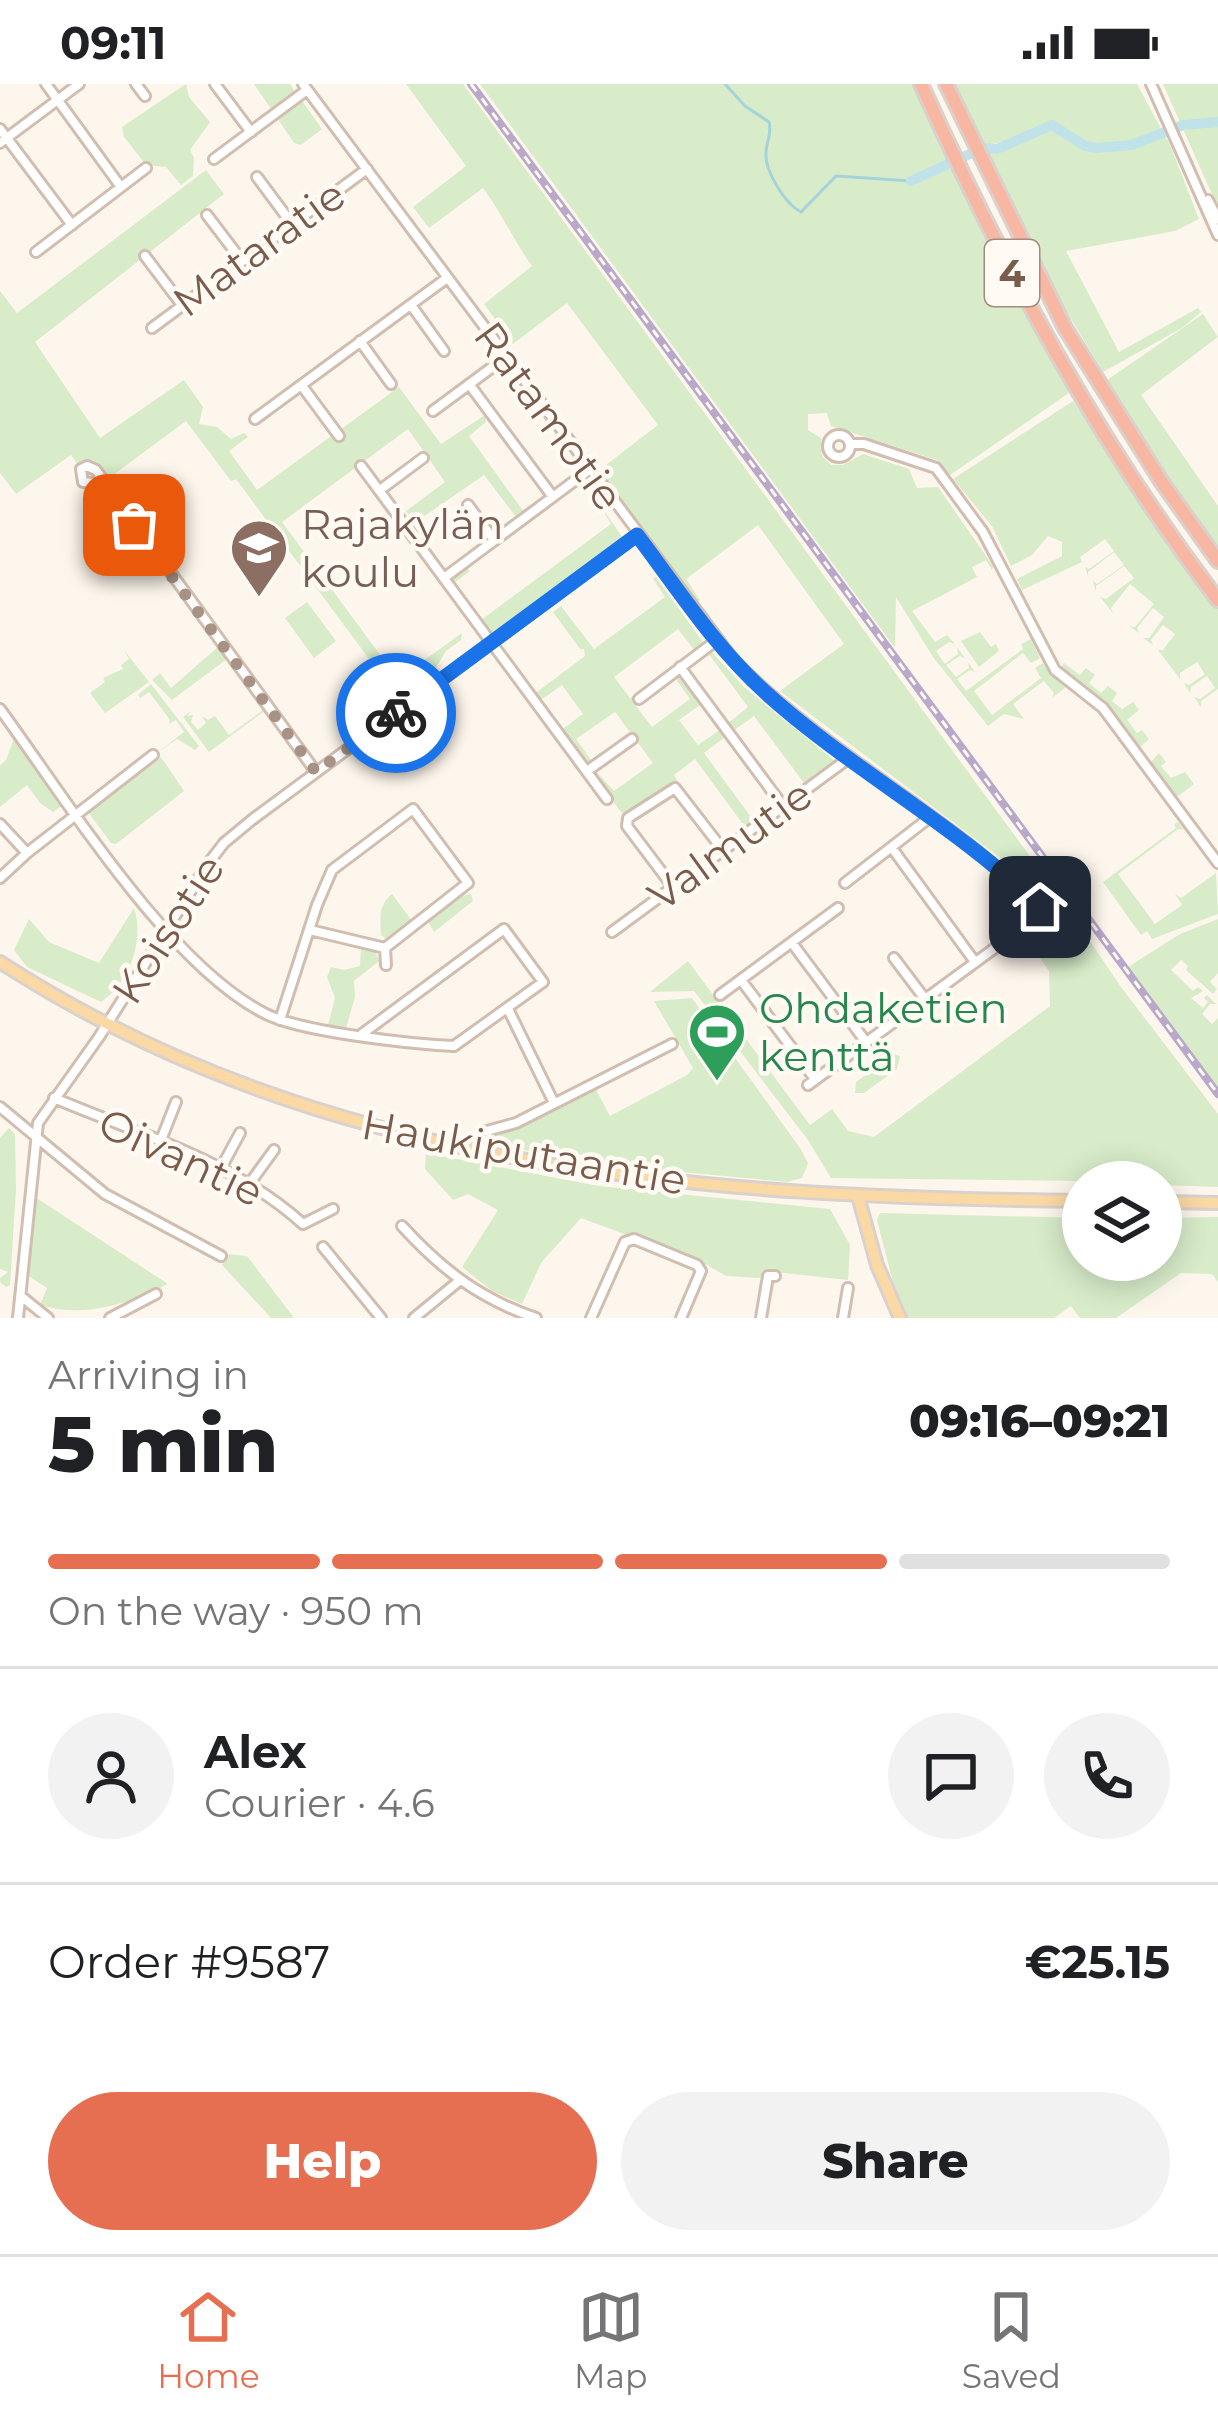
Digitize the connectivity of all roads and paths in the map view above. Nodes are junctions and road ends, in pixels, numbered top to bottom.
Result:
1 (46, 84) edge
2 (79, 84) edge
3 (136, 84) edge
4 (215, 84) edge
5 (921, 84) edge
6 (946, 84) edge
7 (1151, 84) edge
8 (305, 87) edge
9 (145, 96) dead end
10 (58, 100) junction
11 (251, 132) junction
12 (2, 137) edge
13 (214, 159) dead end
14 (146, 169) dead end
15 (367, 169) junction
16 (256, 177) dead end
17 (121, 187) junction
18 (1200, 189) junction
19 (207, 215) dead end
20 (1218, 219) edge
21 (292, 224) junction
22 (71, 225) junction
23 (1218, 235) edge
24 (36, 252) dead end
25 (145, 256) dead end
26 (242, 262) junction
27 (447, 278) junction
28 (182, 304) junction
29 (411, 305) junction
30 (152, 328) dead end
31 (360, 341) junction
32 (444, 351) dead end
33 (506, 357) junction
34 (391, 384) dead end
35 (470, 384) junction
36 (302, 386) junction
37 (433, 411) dead end
38 (255, 419) dead end
39 (339, 436) dead end
40 (850, 444) dead end
41 (423, 458) dead end
42 (362, 466) dead end
43 (589, 470) junction
44 (103, 484) dead end
45 (380, 490) junction
46 (553, 496) junction
47 (468, 505) dead end
48 (637, 535) junction
49 (494, 540) junction
50 (1218, 561) edge
51 (444, 578) junction
52 (1218, 601) edge
53 (717, 640) junction
54 (491, 643) junction
55 (680, 668) junction
56 (639, 699) dead end
57 (0, 710) edge
58 (632, 739) dead end
59 (153, 755) dead end
60 (849, 758) junction
61 (316, 772) junction
62 (587, 772) junction
63 (608, 799) dead end
64 (783, 806) junction
65 (76, 813) junction
66 (929, 818) junction
67 (0, 824) edge
68 (892, 848) junction
69 (723, 850) junction
70 (27, 853) junction
71 (1218, 863) edge
72 (0, 878) edge
73 (845, 883) dead end
74 (673, 887) junction
75 (838, 908) dead end
76 (166, 928) junction
77 (310, 930) junction
78 (612, 932) dead end
79 (792, 943) junction
80 (385, 948) junction
81 (894, 958) dead end
82 (0, 962) edge
83 (975, 962) junction
84 (386, 965) dead end
85 (741, 980) junction
86 (720, 995) dead end
87 (925, 999) junction
88 (508, 1009) junction
89 (280, 1020) junction
90 (106, 1024) junction
91 (362, 1034) junction
92 (866, 1042) junction
93 (672, 1043) dead end
94 (54, 1098) junction
95 (176, 1102) dead end
96 (554, 1103) junction
97 (0, 1107) edge
98 (484, 1132) dead end
99 (240, 1133) dead end
100 (34, 1136) junction
101 (161, 1140) junction
102 (274, 1150) dead end
103 (220, 1170) junction
104 (250, 1184) junction
105 (858, 1196) junction
106 (1062, 1201) edge
107 (1182, 1202) edge
108 (1218, 1203) edge
109 (333, 1209) dead end
110 (402, 1226) dead end
111 (323, 1247) dead end
112 (221, 1256) dead end
113 (775, 1276) dead end
114 (460, 1281) junction
115 (848, 1288) dead end
116 (156, 1294) dead end
117 (20, 1296) junction
118 (18, 1318) edge
119 (48, 1318) edge
120 (110, 1318) edge
121 (381, 1318) edge
122 (414, 1318) edge
123 (536, 1318) edge
124 (591, 1318) edge
125 (681, 1318) edge
126 (761, 1318) edge
127 (843, 1318) edge
128 (901, 1318) edge

1 - 10 street
2 - 10 street
3 - 9 street
4 - 11 street
5 - 52 highway, 4
6 - 50 highway, 4
7 - 18 street
8 - 11 street
8 - 15 street, Ratamotie
10 - 12 street
10 - 17 street
11 - 13 street
12 - 22 street
14 - 17 street
15 - 21 street, Mataratie
15 - 27 street, Ratamotie
16 - 21 street
17 - 22 street
18 - 20 street
18 - 23 street
19 - 26 street
21 - 26 street, Mataratie
22 - 24 street
25 - 28 street
26 - 28 street, Mataratie
27 - 29 street
27 - 33 street, Ratamotie
28 - 30 street, Mataratie
29 - 31 street
29 - 32 street
31 - 34 street
31 - 36 street
33 - 35 street
33 - 43 street, Ratamotie
35 - 37 street
35 - 46 street
36 - 38 street
36 - 39 street
40 - 71 street
41 - 45 street
42 - 45 street
43 - 46 street
43 - 48 street, Ratamotie
44 - 61 street
45 - 51 street
46 - 49 street
47 - 49 street
48 - 53 street, Ratamotie
48 - 54 street, Koisotie
49 - 51 street
51 - 54 street
53 - 55 street
53 - 60 street, Ratamotie
54 - 61 street, Koisotie
54 - 62 street
55 - 56 street
55 - 64 street
57 - 65 street
58 - 62 street
59 - 65 street
60 - 64 street, Valmutie
60 - 66 street, Ratamotie
61 - 76 street, Koisotie
62 - 63 street
64 - 69 street, Valmutie
65 - 70 street
65 - 76 street
66 - 68 street
66 - 83 street, Ratamotie
67 - 70 street
68 - 73 street
68 - 83 street
69 - 74 street, Valmutie
69 - 74 street
70 - 72 street
74 - 78 street, Valmutie
75 - 79 street
76 - 89 street
76 - 90 street, Koisotie
77 - 80 street
77 - 80 street
77 - 89 street
79 - 85 street
79 - 92 street
80 - 84 street
81 - 87 street
82 - 90 main road, Haukiputaantie
83 - 87 street
85 - 86 street
85 - 92 street
87 - 92 street
88 - 91 street
88 - 91 street
88 - 96 street
89 - 91 street
90 - 94 street, Koisotie
90 - 105 main road, Haukiputaantie
93 - 96 street
94 - 100 street, Koisotie
94 - 101 street, Oivantie
95 - 101 street
96 - 98 street
97 - 100 street
99 - 103 street
100 - 112 street
100 - 117 street
101 - 103 street, Oivantie
102 - 104 street
103 - 104 street, Oivantie
104 - 109 street, Oivantie
105 - 106 main road, Haukiputaantie
105 - 128 main road
107 - 108 main road
110 - 114 street
111 - 121 street
113 - 126 street
114 - 122 street
114 - 123 street
115 - 127 street
116 - 120 street
117 - 118 street
117 - 119 street
124 - 125 street

